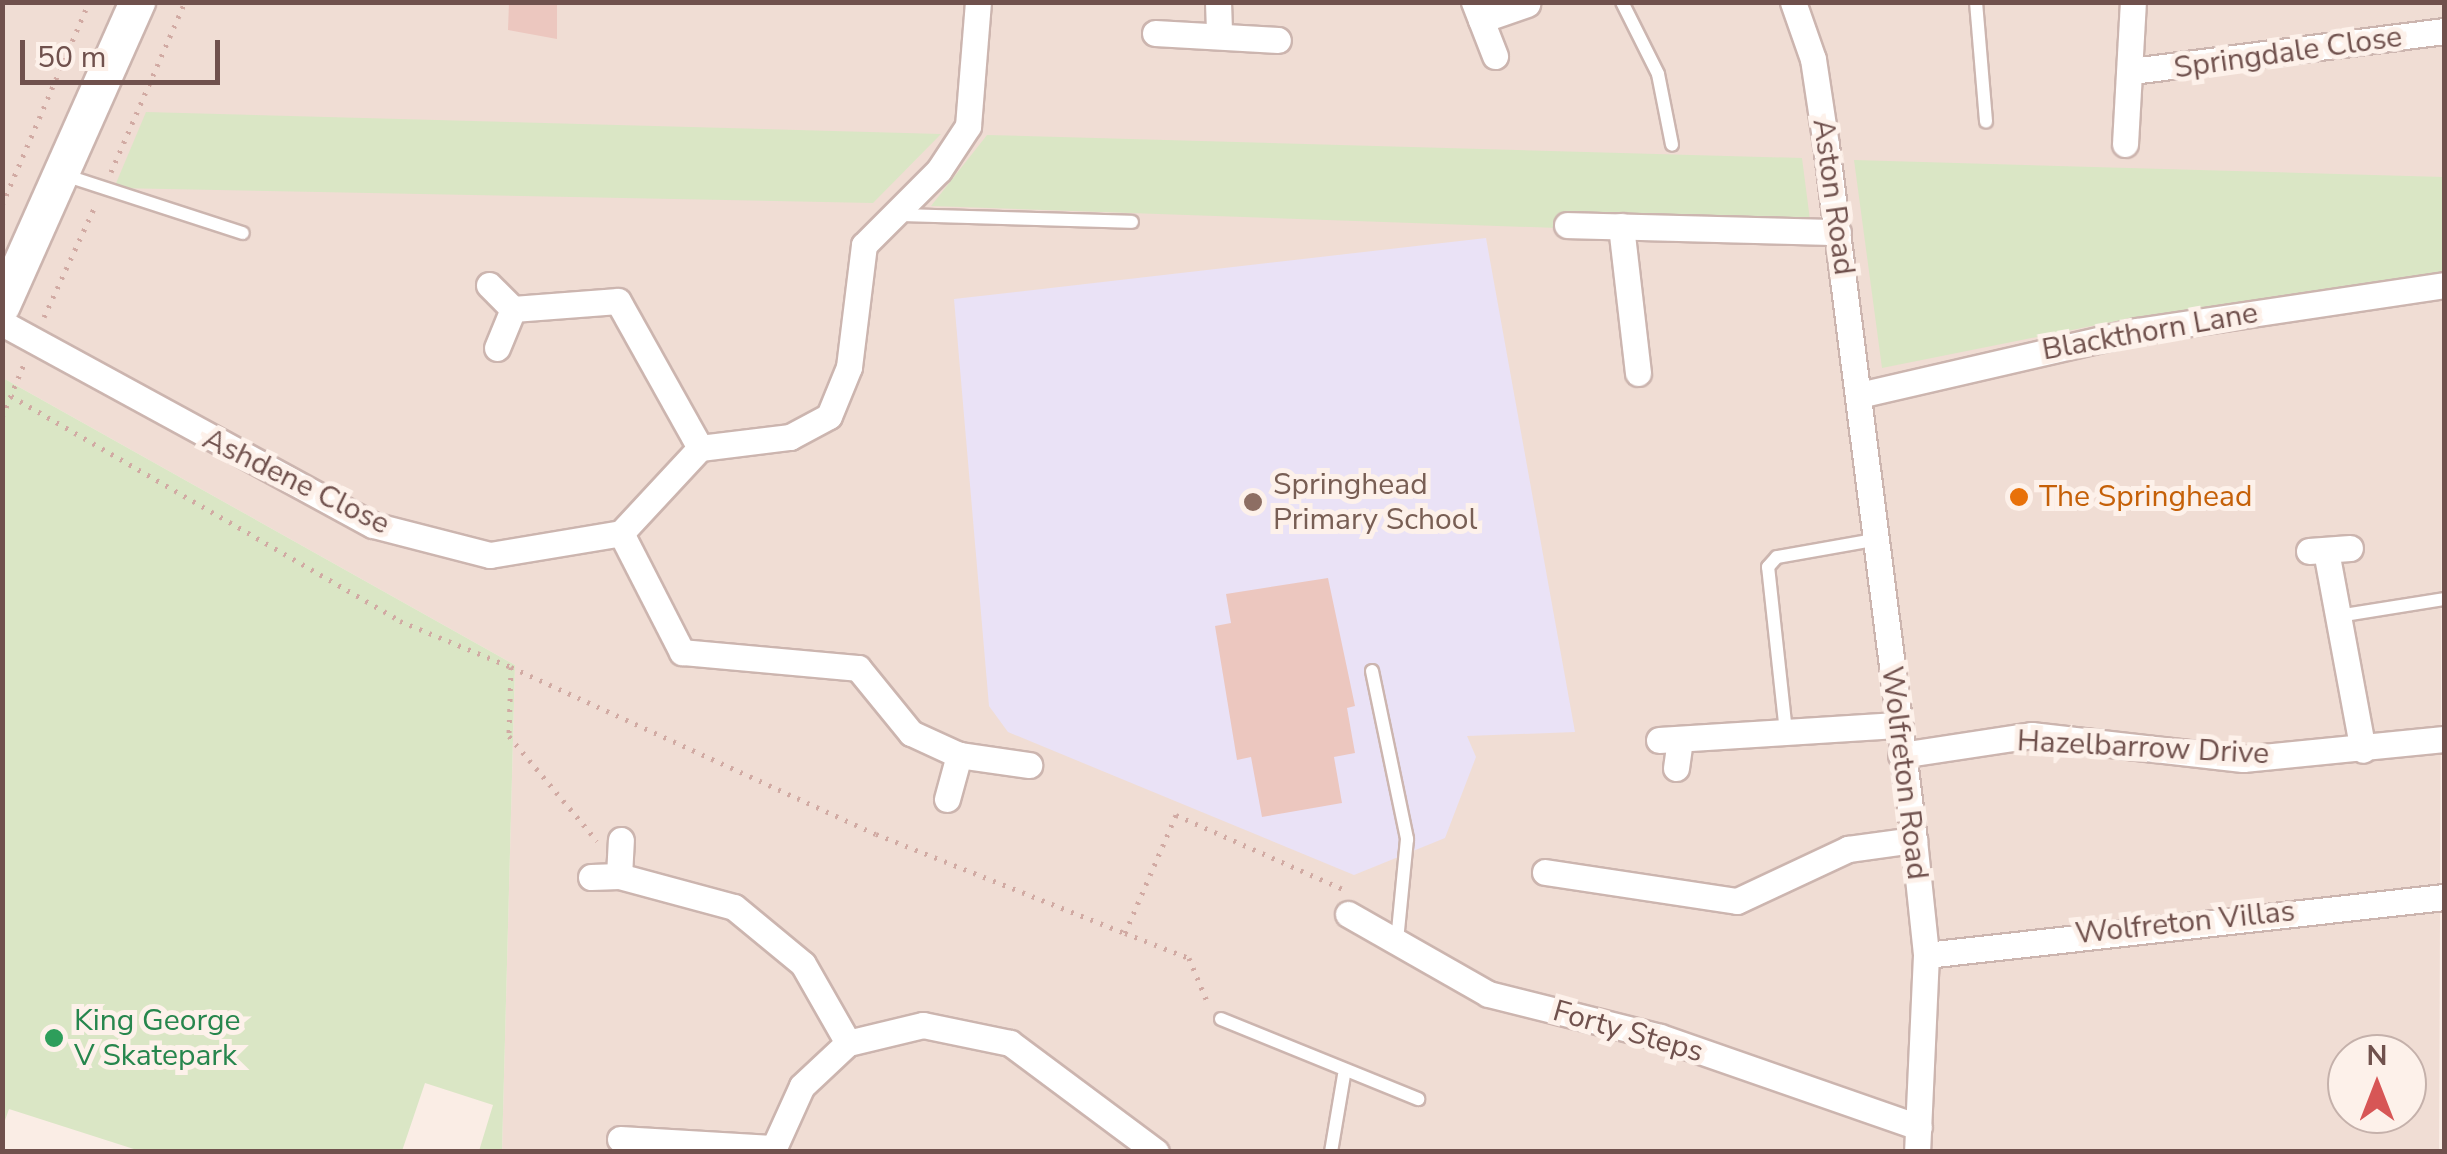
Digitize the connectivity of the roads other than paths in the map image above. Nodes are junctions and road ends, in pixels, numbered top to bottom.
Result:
1 (137, 2) edge
2 (978, 2) edge
3 (1218, 2) edge
4 (1622, 2) edge
5 (1792, 2) edge
6 (1976, 2) edge
7 (2133, 2) edge
8 (1527, 4) edge
9 (1478, 12) edge
10 (2444, 32) edge
11 (1156, 33) dead end
12 (1219, 33) junction
13 (1278, 40) dead end
14 (1495, 56) dead end
15 (2132, 71) junction
16 (1986, 122) dead end
17 (2125, 144) dead end
18 (1672, 146) dead end
19 (59, 174) junction
20 (892, 214) junction
21 (1132, 222) dead end
22 (1568, 225) dead end
23 (1621, 226) junction
24 (1838, 232) junction
25 (243, 233) dead end
26 (489, 285) dead end
27 (2444, 285) edge
28 (2, 305) edge
29 (512, 309) junction
30 (2, 323) edge
31 (497, 348) dead end
32 (1638, 373) dead end
33 (1859, 395) junction
34 (700, 448) junction
35 (621, 533) junction
36 (1874, 540) junction
37 (2328, 550) dead end
38 (2444, 599) edge
39 (2338, 616) junction
40 (1372, 671) dead end
41 (1897, 726) junction
42 (1786, 732) junction
43 (2444, 740) edge
44 (2363, 750) junction
45 (958, 755) junction
46 (1901, 755) junction
47 (1029, 766) dead end
48 (1676, 768) dead end
49 (947, 799) dead end
50 (1914, 840) junction
51 (1545, 872) dead end
52 (591, 877) dead end
53 (2444, 897) edge
54 (1348, 914) dead end
55 (1396, 941) junction
56 (1926, 955) junction
57 (1221, 1019) road end
58 (848, 1043) junction
59 (1344, 1075) junction
60 (1418, 1099) dead end
61 (615, 1136) edge
62 (1918, 1139) edge
63 (772, 1150) edge
64 (1156, 1152) edge
65 (1331, 1152) edge

1 - 19 main road
2 - 20 street
3 - 12 street
4 - 18 lane
5 - 24 street, Aston Road
6 - 16 lane
7 - 15 street, Springdale Close
8 - 9 street
9 - 14 street
10 - 15 street, Springdale Close
11 - 12 street
12 - 13 street
15 - 17 street, Springdale Close
19 - 25 lane
19 - 28 main road
20 - 21 lane
20 - 34 street
22 - 23 street
23 - 24 street
23 - 32 street
24 - 33 street, Aston Road
26 - 29 street
27 - 33 street, Blackthorn Lane
29 - 31 street
29 - 34 street
30 - 35 street, Ashdene Close
33 - 36 street, Wolfreton Road
34 - 35 street
35 - 45 street
36 - 41 street, Wolfreton Road
36 - 42 lane
37 - 39 street
38 - 39 lane
39 - 44 street
40 - 55 lane
41 - 42 street
41 - 46 street, Wolfreton Road
42 - 48 street
43 - 44 street, Hazelbarrow Drive
44 - 46 street, Hazelbarrow Drive
45 - 47 street
45 - 49 street
46 - 50 street, Wolfreton Road
50 - 51 street
50 - 56 street, Wolfreton Road
52 - 58 street
53 - 56 street, Wolfreton Villas
54 - 55 street, Forty Steps
55 - 62 street, Forty Steps
56 - 62 street, Wolfreton Road
57 - 59 lane
58 - 63 street
58 - 64 street
59 - 60 lane
59 - 65 lane
61 - 63 street

